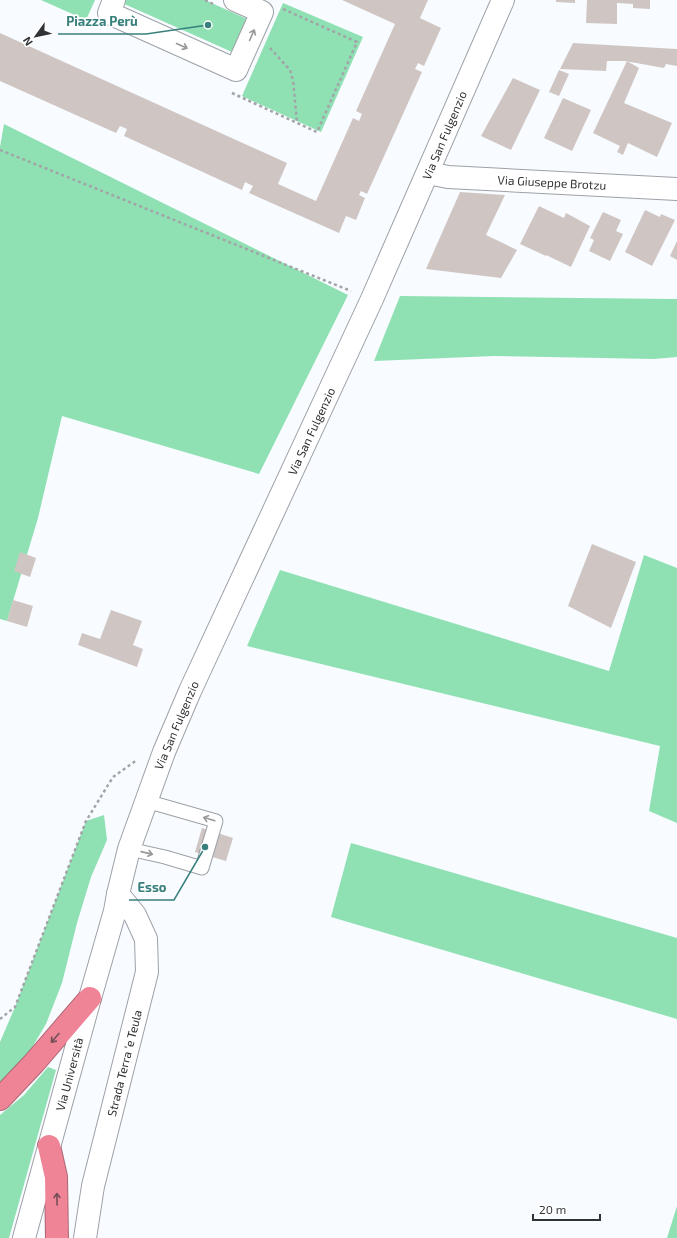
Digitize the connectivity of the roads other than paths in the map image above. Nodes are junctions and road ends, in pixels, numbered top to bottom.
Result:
1 (114, 0) edge
2 (503, 0) edge
3 (227, 3) edge
4 (428, 173) junction
5 (677, 189) edge
6 (146, 801) junction
7 (128, 856) junction
8 (116, 902) junction
9 (90, 998) junction
10 (0, 1098) edge
11 (49, 1146) junction
12 (24, 1238) edge
13 (57, 1238) edge
14 (85, 1238) edge

1 -> 3 street
2 - 4 street, Via San Fulgenzio
4 - 5 street, Via Giuseppe Brotzu
4 - 6 street, Via San Fulgenzio
6 - 7 street, Via San Fulgenzio
7 -> 6 lane
7 - 8 street, Via Università
8 - 9 street, Via Università
8 - 14 street, Strada Terra 'e Teula
9 -> 10 highway
9 - 11 street, Via Università
11 - 12 street, Via Università
13 -> 11 highway

